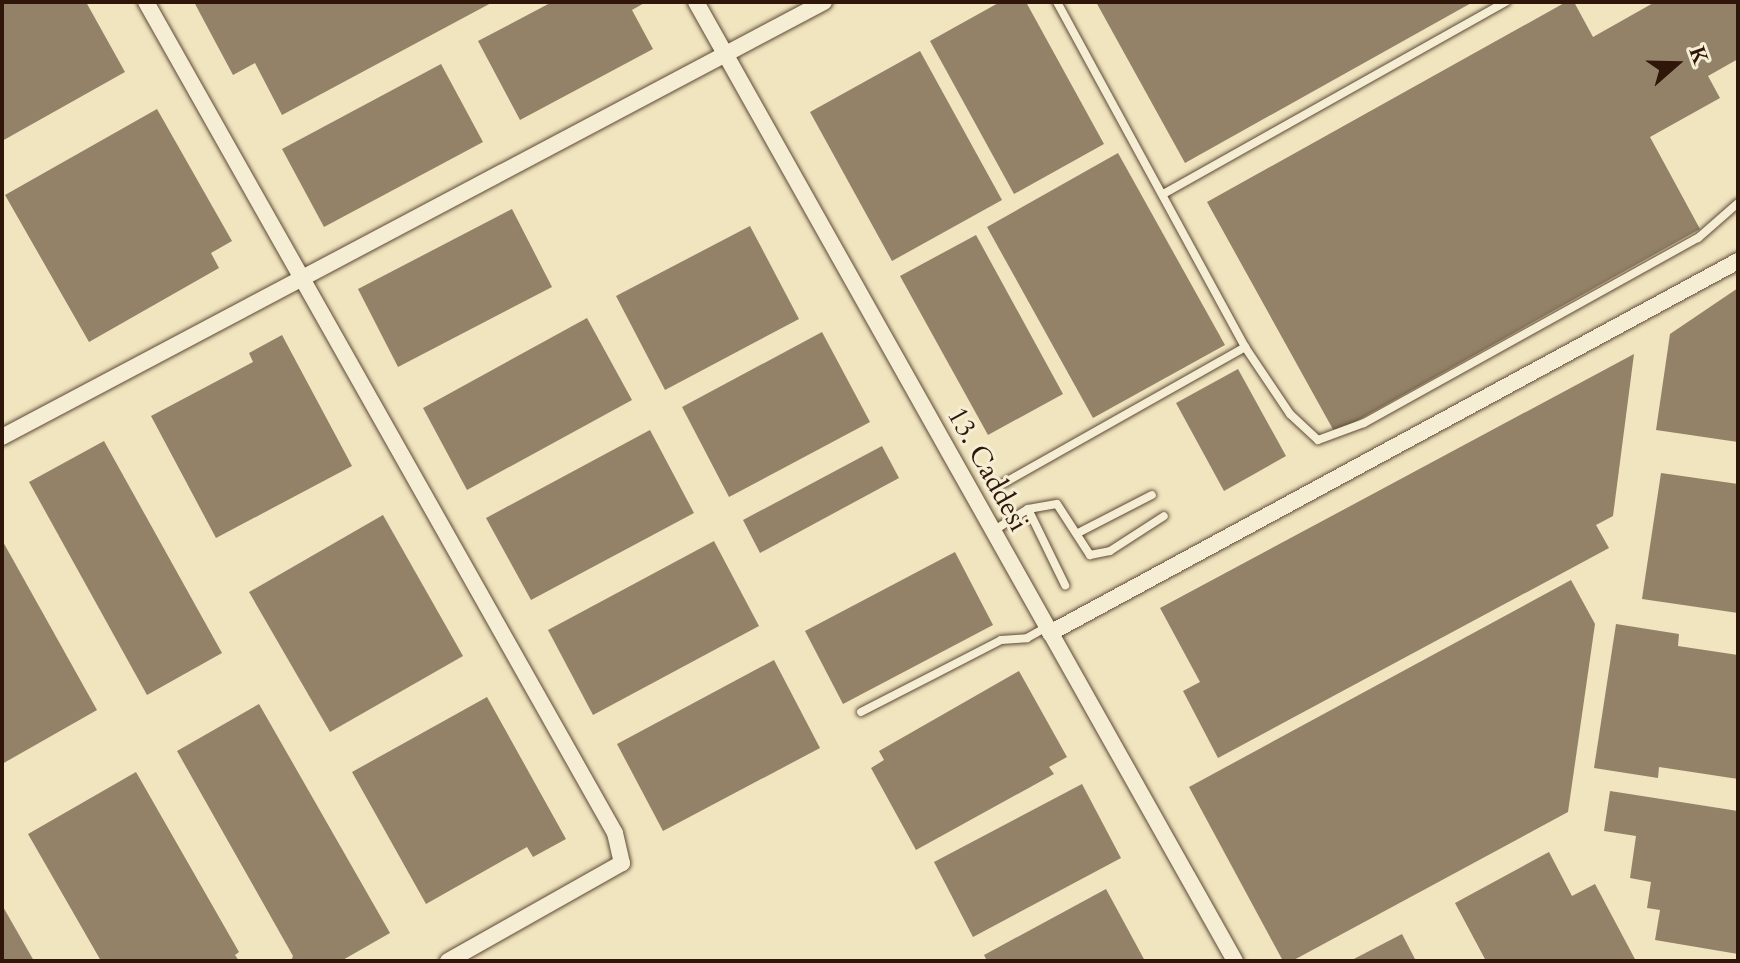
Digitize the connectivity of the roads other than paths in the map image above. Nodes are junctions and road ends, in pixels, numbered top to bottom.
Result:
1 (146, 2) edge
2 (696, 2) edge
3 (824, 2) edge
4 (1057, 2) edge
5 (1506, 2) edge
6 (726, 54) junction
7 (1165, 193) junction
8 (1738, 203) edge
9 (1738, 261) edge
10 (304, 278) junction
11 (1245, 347) junction
12 (2, 437) edge
13 (1004, 483) dead end
14 (1152, 495) dead end
15 (1028, 509) junction
16 (1164, 516) dead end
17 (993, 531) junction
18 (1078, 533) junction
19 (1065, 585) dead end
20 (1048, 630) junction
21 (861, 712) dead end
22 (448, 961) edge
23 (1235, 961) edge

1 - 10 street
2 - 6 street, 13. Caddesi
3 - 6 street
4 - 7 lane
5 - 7 lane
6 - 10 street
6 - 17 street, 13. Caddesi
7 - 11 lane
8 - 11 lane
9 - 20 street
10 - 12 street
10 - 22 street
11 - 13 lane
14 - 18 lane
15 - 17 lane
15 - 18 lane
15 - 19 lane
16 - 18 lane
17 - 20 street, 13. Caddesi
20 - 21 lane
20 - 23 street, 13. Caddesi

